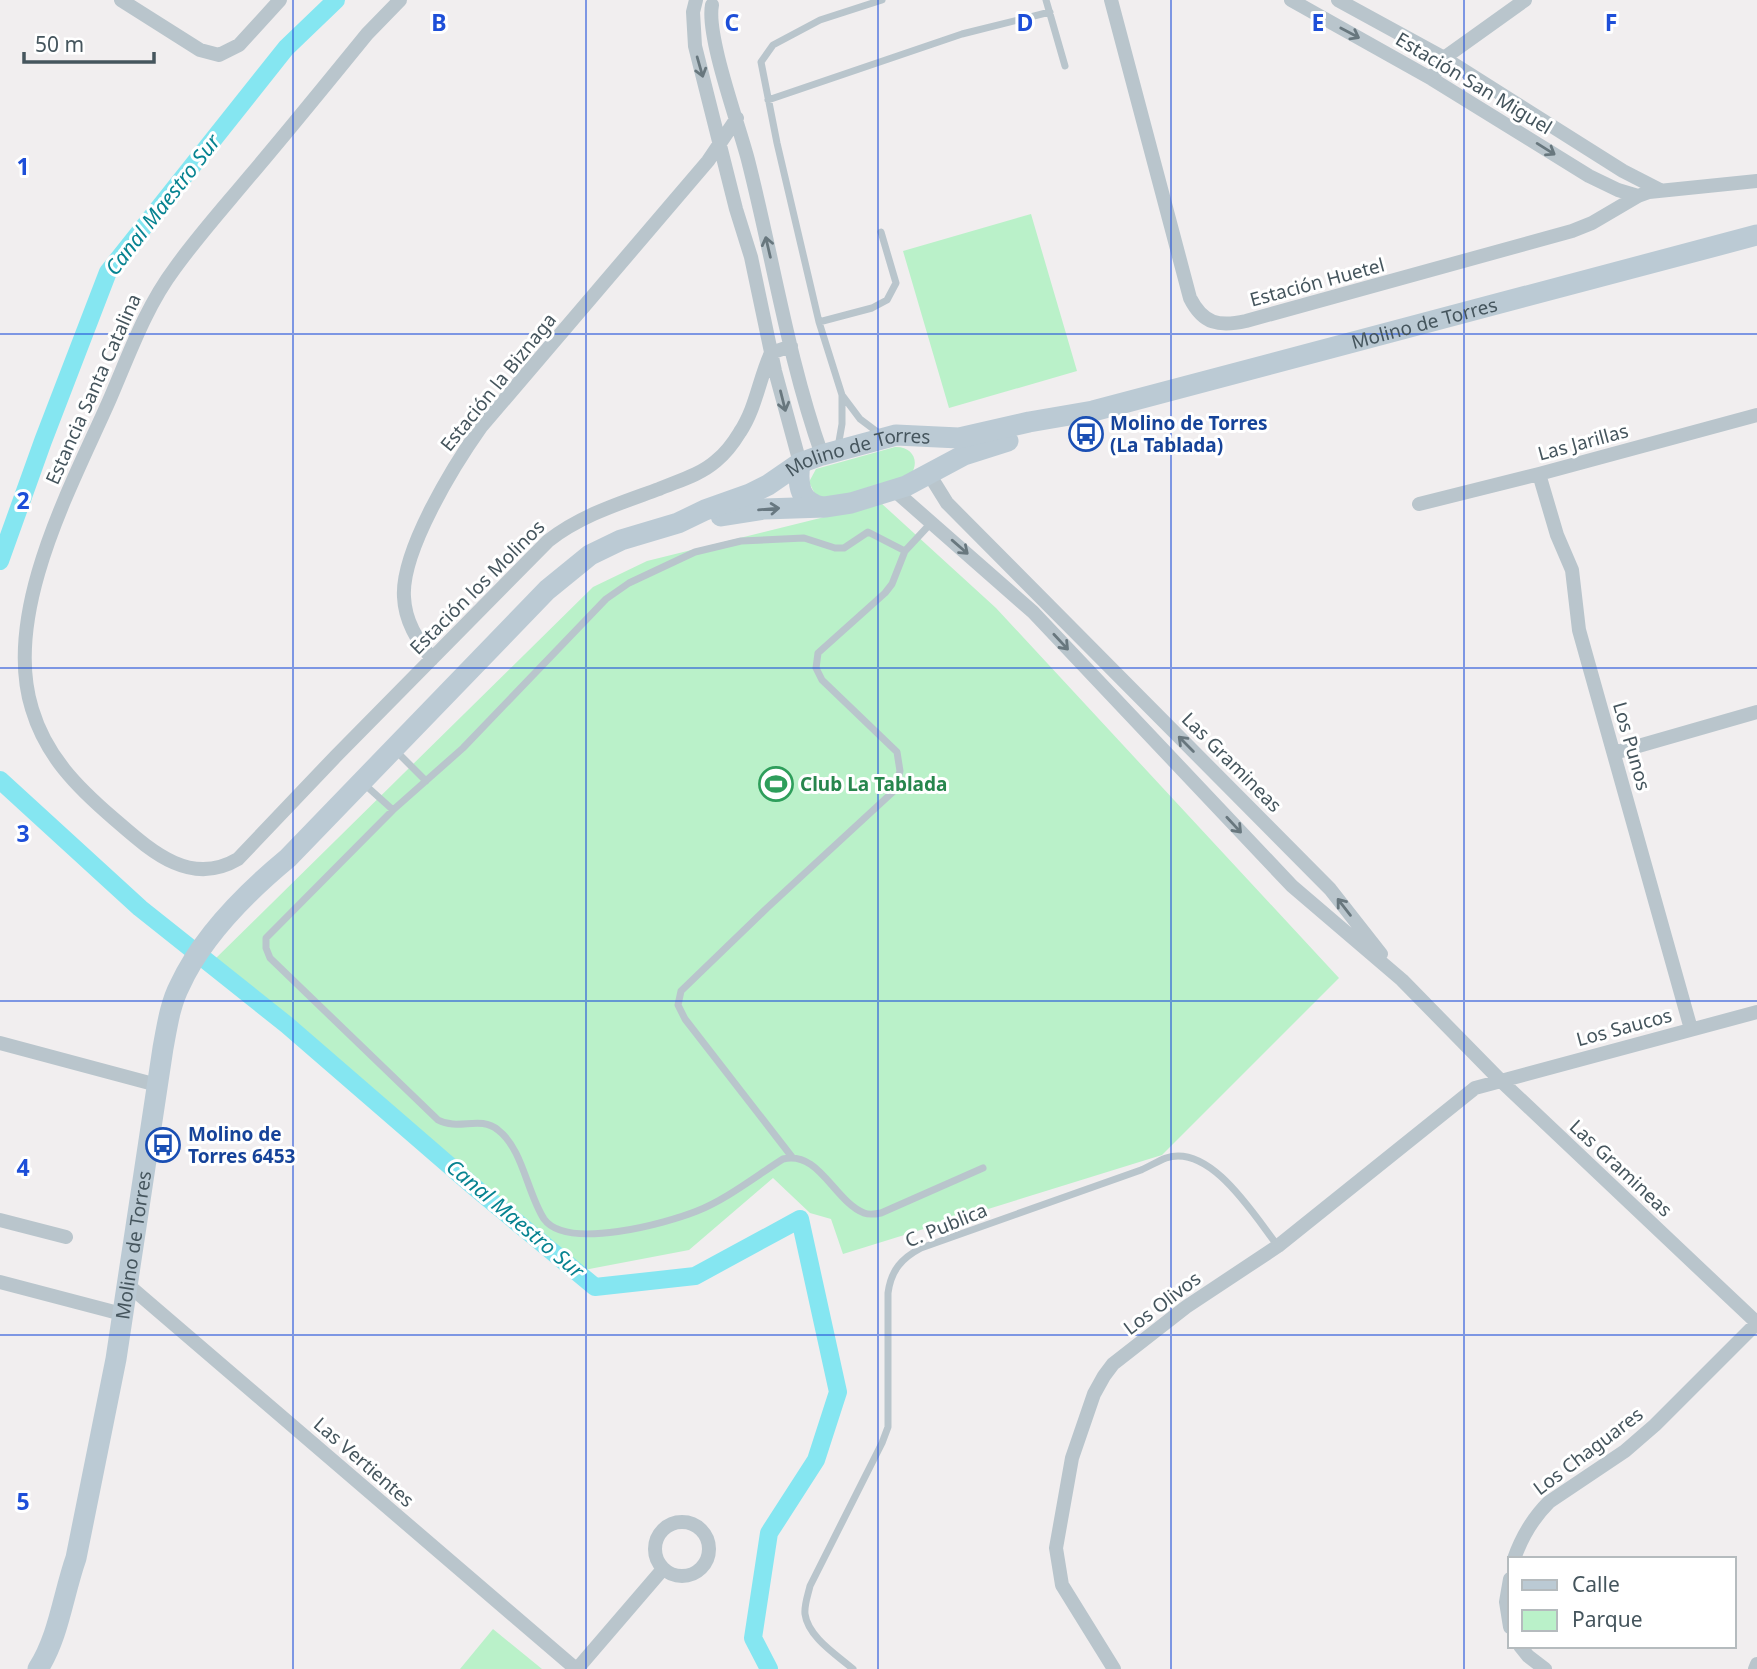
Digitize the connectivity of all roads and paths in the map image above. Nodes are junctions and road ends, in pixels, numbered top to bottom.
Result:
1 (121, 0) edge
2 (280, 0) edge
3 (400, 0) edge
4 (696, 0) edge
5 (882, 0) edge
6 (1046, 0) edge
7 (1111, 0) edge
8 (1290, 0) edge
9 (1338, 0) edge
10 (1525, 0) edge
11 (712, 2) edge
12 (1050, 12) junction
13 (1395, 33) junction
14 (1380, 49) junction
15 (1444, 58) junction
16 (1065, 66) dead end
17 (1432, 79) junction
18 (768, 100) junction
19 (737, 118) junction
20 (717, 155) junction
21 (749, 162) junction
22 (1757, 181) edge
23 (1661, 190) junction
24 (1638, 196) junction
25 (881, 232) dead end
26 (1757, 234) edge
27 (819, 322) junction
28 (791, 346) junction
29 (771, 353) junction
30 (842, 395) junction
31 (1093, 411) junction
32 (1757, 415) edge
33 (895, 436) junction
34 (829, 453) junction
35 (800, 463) junction
36 (929, 474) junction
37 (1539, 474) junction
38 (894, 491) junction
39 (1419, 504) dead end
40 (825, 507) junction
41 (932, 522) junction
42 (678, 523) junction
43 (905, 551) junction
44 (432, 659) junction
45 (461, 677) junction
46 (1757, 712) edge
47 (394, 749) junction
48 (1614, 753) junction
49 (362, 782) junction
50 (426, 782) junction
51 (393, 810) junction
52 (208, 870) joint
53 (264, 878) junction
54 (1402, 980) junction
55 (1757, 1012) edge
56 (1691, 1029) junction
57 (0, 1043) edge
58 (1500, 1081) junction
59 (157, 1084) junction
60 (792, 1157) junction
61 (983, 1168) dead end
62 (0, 1220) edge
63 (66, 1237) dead end
64 (1278, 1246) junction
65 (0, 1282) edge
66 (127, 1284) junction
67 (122, 1314) junction
68 (1757, 1323) edge
69 (1515, 1557) edge
70 (76, 1558) junction
71 (663, 1569) dead end
72 (1508, 1590) edge
73 (1508, 1614) edge
74 (1522, 1648) edge
75 (38, 1669) edge
76 (49, 1669) edge
77 (577, 1669) edge
78 (853, 1669) edge
79 (1114, 1669) edge
80 (1545, 1669) edge

1 - 2 street
3 - 52 street, Estancia Santa Catalina
4 -> 20 street
5 - 18 lane
6 - 12 lane
7 - 24 street, Estación Huetel
8 -> 14 street, Estación San Miguel
9 - 13 street, Estación San Miguel
10 - 15 street
11 - 19 street
12 - 16 lane
12 - 18 lane
13 - 14 street
13 - 15 street, Estación San Miguel
14 - 17 street, Estación San Miguel
15 - 17 street
15 - 23 street, Estación San Miguel
17 -> 24 street, Estación San Miguel
18 - 27 lane
19 - 20 street, Estación la Biznaga
19 - 21 street
20 - 21 street
20 - 29 street
20 - 44 street, Estación la Biznaga
28 -> 21 street
22 - 23 street, Estación Huetel
23 - 24 street, Estación Huetel
25 - 27 lane
26 - 31 main road, Molino de Torres
27 - 30 lane
28 - 29 street
28 - 34 street
29 -> 35 street
29 - 44 street, Estación los Molinos
30 - 33 lane
30 - 34 lane
31 - 33 main road, Molino de Torres
31 - 36 main road, Molino de Torres
32 - 37 street, Las Jarillas
33 - 34 main road, Molino de Torres
33 - 36 main road
34 - 35 main road, Molino de Torres
35 - 40 main road
35 - 42 main road, Molino de Torres
36 - 38 main road, Molino de Torres
54 -> 36 street, Las Gramineas
37 - 39 street, Las Jarillas
37 - 48 street, Los Punos
38 - 40 main road, Molino de Torres
38 - 41 street
42 -> 40 main road, Molino de Torres
41 - 43 lane
41 -> 54 street, Las Gramineas
42 - 45 main road, Molino de Torres
43 - 50 lane
43 - 60 lane
44 - 52 street, Estación los Molinos
45 - 47 main road, Molino de Torres
45 - 53 main road, Molino de Torres
46 - 48 street
47 - 49 main road, Molino de Torres
47 - 50 lane
48 - 56 street, Los Punos
49 - 51 lane
49 - 53 main road, Molino de Torres
50 - 51 lane
51 - 60 lane
53 - 59 main road, Molino de Torres
54 - 58 street, Las Gramineas
55 - 56 street, Los Saucos
56 - 58 street, Los Saucos
57 - 59 street
58 - 64 street, Los Olivos
58 - 68 street, Las Gramineas
59 - 66 main road, Molino de Torres
60 - 61 lane
62 - 63 street
64 - 78 lane, C. Publica
64 - 79 street, Los Olivos
65 - 67 street
66 - 67 main road, Molino de Torres
66 - 77 street, Las Vertientes
67 - 70 main road, Molino de Torres
68 - 69 street, Los Chaguares
70 - 75 main road, Molino de Torres
70 - 76 main road, Molino de Torres
71 - 77 street
72 - 73 street
74 - 80 street

